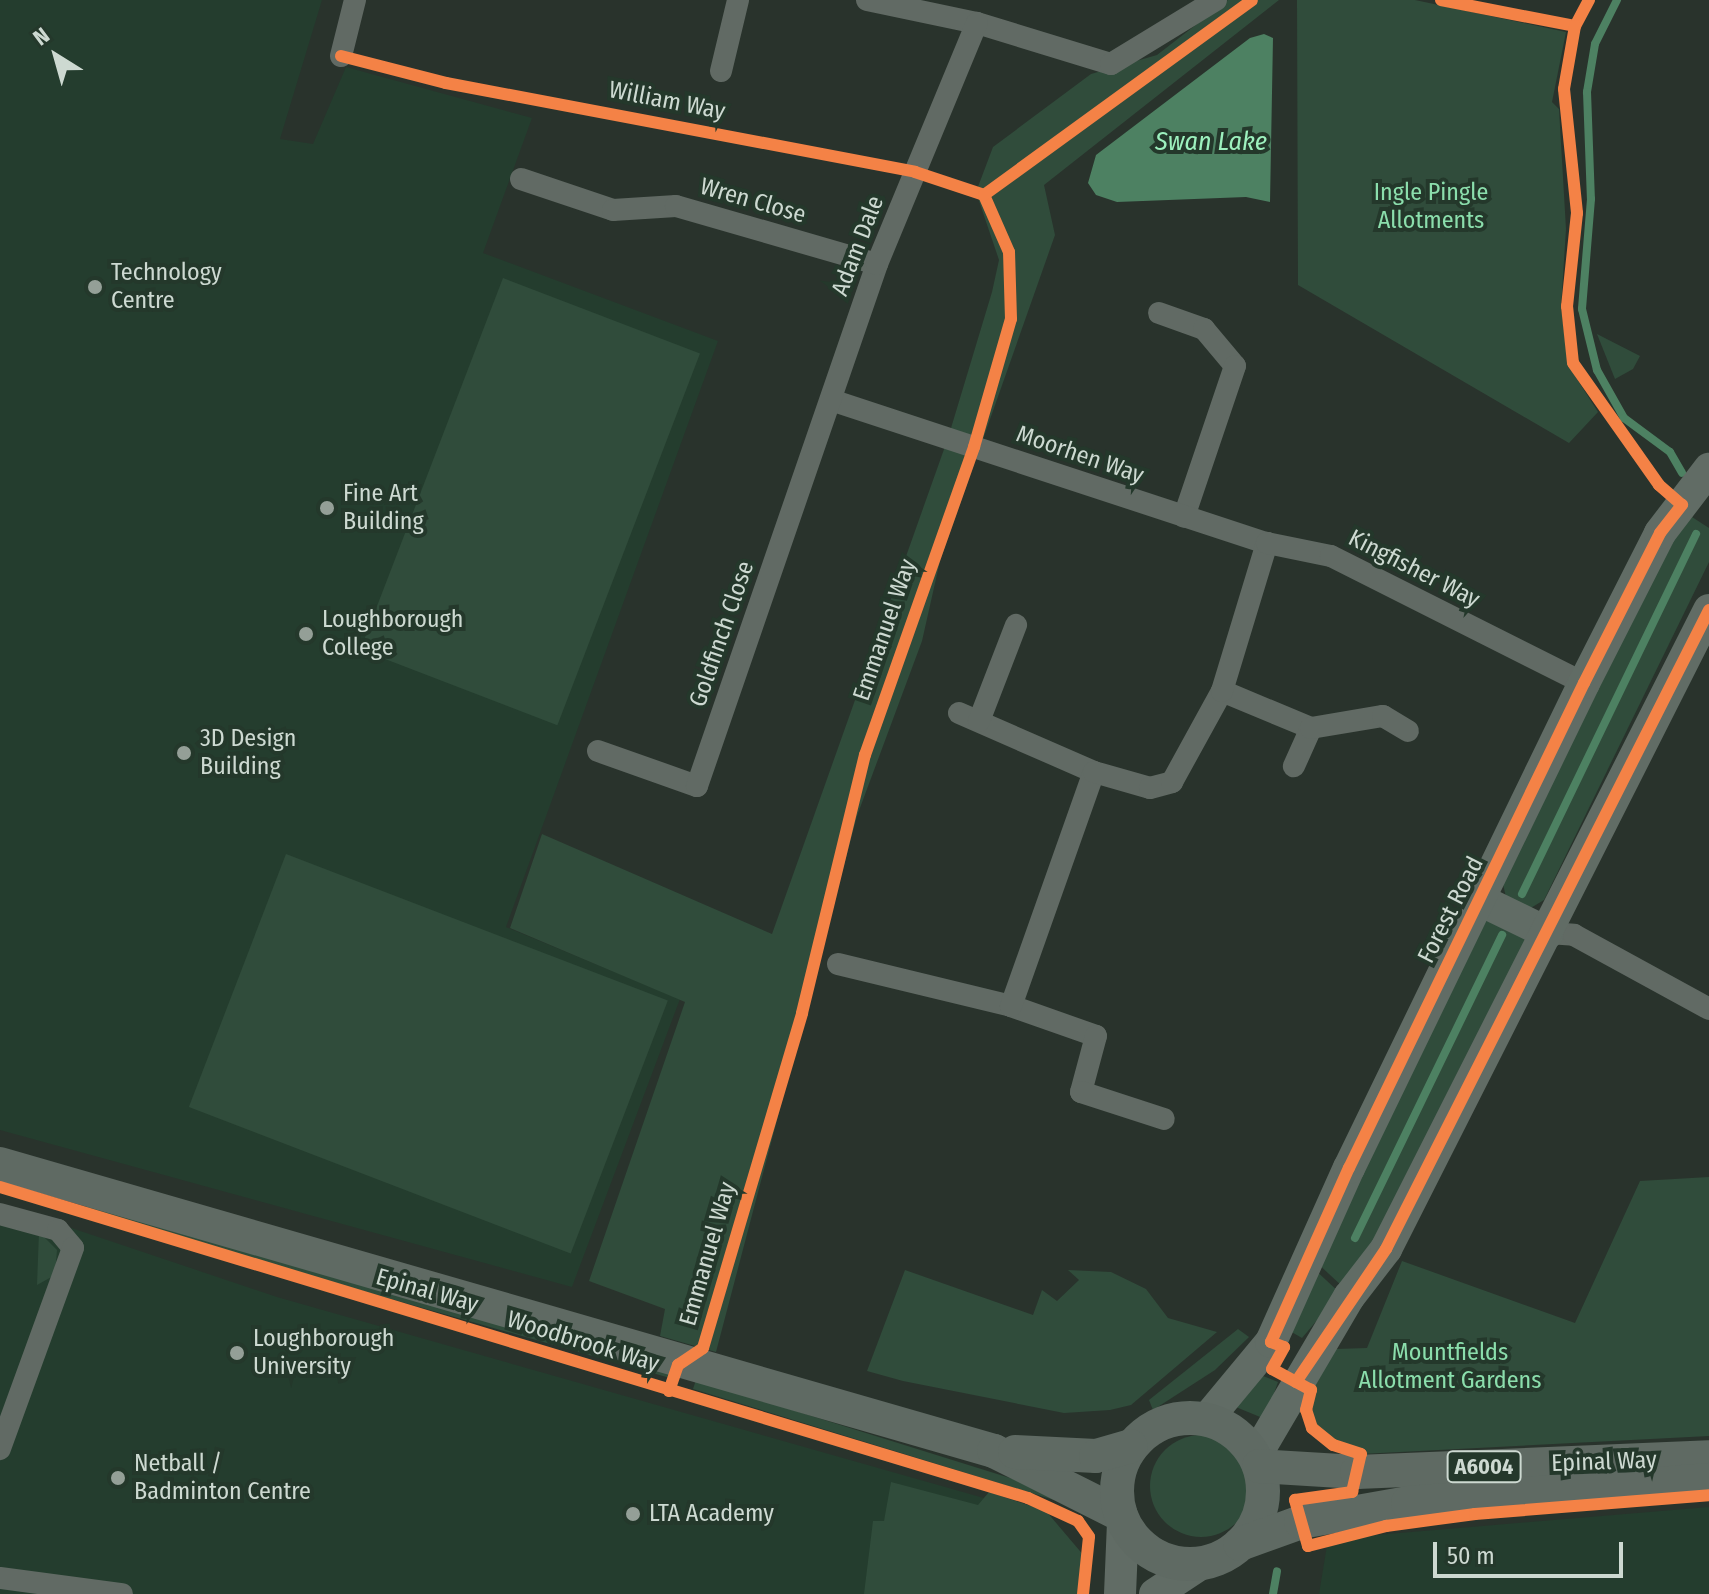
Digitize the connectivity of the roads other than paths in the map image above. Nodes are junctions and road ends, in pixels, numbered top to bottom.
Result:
1 (355, 0) edge
2 (738, 0) edge
3 (867, 0) edge
4 (1216, 0) edge
5 (977, 23) junction
6 (341, 56) dead end
7 (721, 71) dead end
8 (521, 179) dead end
9 (877, 264) junction
10 (1159, 313) dead end
11 (831, 400) junction
12 (1709, 469) edge
13 (1696, 507) edge
14 (1184, 517) junction
15 (1267, 543) junction
16 (1709, 610) edge
17 (1016, 625) dead end
18 (1584, 683) junction
19 (1222, 691) junction
20 (1311, 728) junction
21 (1408, 731) dead end
22 (598, 751) dead end
23 (1294, 766) dead end
24 (1094, 772) junction
25 (1482, 901) junction
26 (1548, 933) junction
27 (838, 964) dead end
28 (1011, 1006) junction
29 (1709, 1009) edge
30 (1164, 1119) dead end
31 (0, 1164) edge
32 (0, 1214) edge
33 (1207, 1419) junction
34 (1131, 1446) junction
35 (0, 1449) edge
36 (994, 1451) junction
37 (1709, 1457) edge
38 (1257, 1461) junction
39 (1709, 1480) edge
40 (1122, 1518) junction
41 (1240, 1544) junction
42 (1202, 1563) junction
43 (0, 1578) edge
44 (122, 1594) edge
45 (1120, 1594) edge
46 (1155, 1594) edge

1 - 6 street
2 - 7 street
3 - 5 street
4 - 5 street
5 - 9 street, Adam Dale
8 - 9 street, Wren Close
9 - 11 street, Adam Dale
10 - 14 street
11 - 14 street, Moorhen Way
11 - 22 street, Goldfinch Close
12 - 13 main road, Forest Road
13 - 18 main road, Forest Road
14 - 15 street, Moorhen Way
15 - 18 street, Kingfisher Way
15 - 19 street
16 - 26 main road
17 - 24 street
18 - 25 main road, Forest Road
19 - 20 street
19 - 24 street
20 - 21 street
20 - 23 street
24 - 28 street
25 - 26 main road
25 - 33 main road, Forest Road
26 - 29 street
26 - 38 main road
27 - 28 street
28 - 30 street
31 - 36 main road, Epinal Way
32 - 35 street
33 - 34 main road
33 - 38 main road
34 - 36 main road, Epinal Way
34 - 40 main road
36 - 40 main road, Epinal Way
37 - 38 main road, Epinal Way / A6004
38 - 41 main road
39 - 41 main road, Epinal Way / A6004
40 - 42 main road
40 - 45 main road
41 - 42 main road, A6004
42 - 46 main road
43 - 44 street

